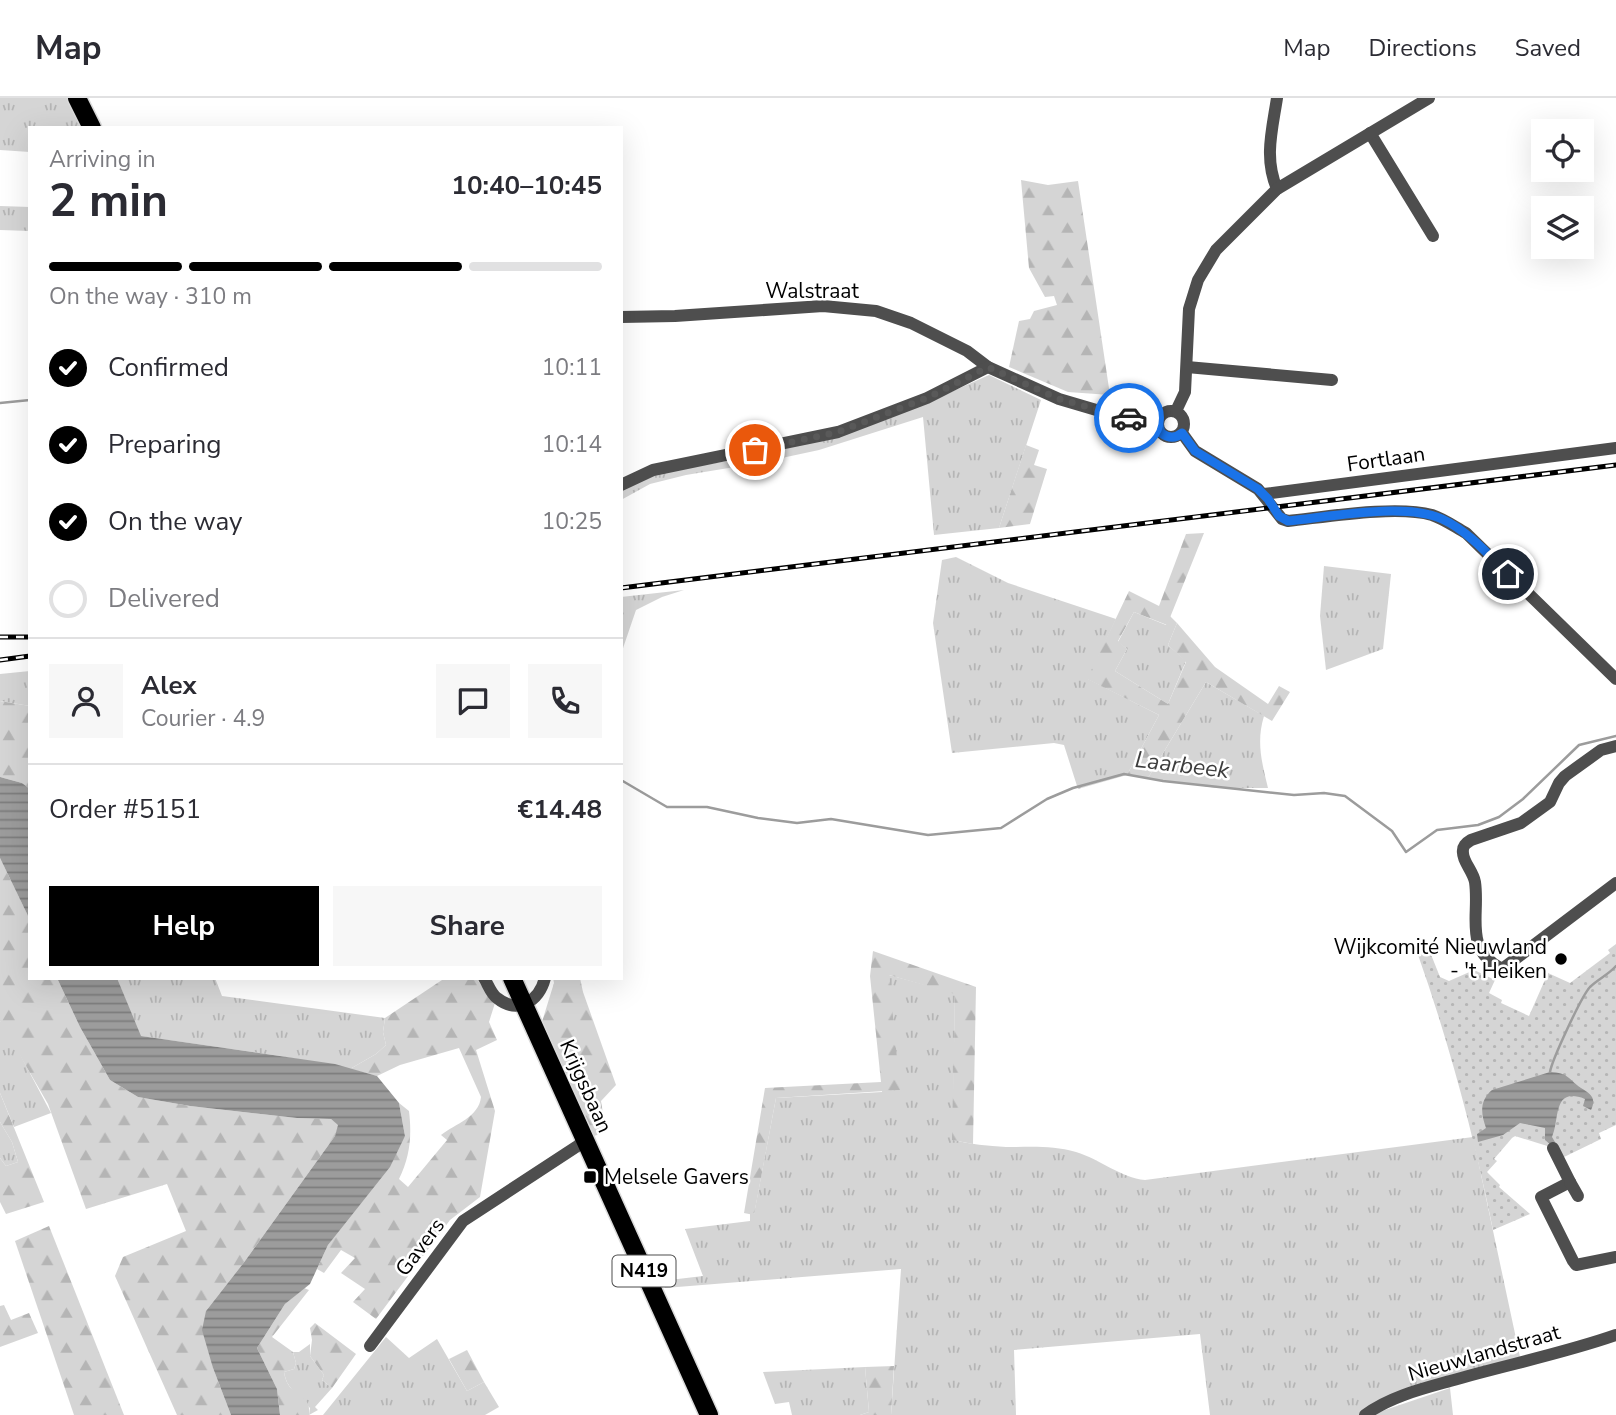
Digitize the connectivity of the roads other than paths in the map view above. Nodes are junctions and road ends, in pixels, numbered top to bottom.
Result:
1 (77, 98) edge
2 (1277, 98) edge
3 (1421, 100) edge
4 (91, 126) edge
5 (1370, 133) junction
6 (1277, 189) junction
7 (1433, 236) dead end
8 (623, 317) edge
9 (988, 367) junction
10 (1187, 367) junction
11 (1332, 380) dead end
12 (1176, 411) junction
13 (1158, 422) junction
14 (1182, 433) junction
15 (1616, 448) edge
16 (623, 484) edge
17 (1264, 494) junction
18 (1616, 679) edge
19 (1616, 746) edge
20 (1616, 883) edge
21 (485, 980) edge
22 (513, 980) edge
23 (544, 980) edge
24 (526, 1005) junction
25 (583, 1138) junction
26 (1553, 1148) dead end
27 (1570, 1182) junction
28 (1578, 1196) dead end
29 (1616, 1257) edge
30 (1616, 1335) edge
31 (370, 1346) dead end
32 (707, 1411) edge
33 (1365, 1415) edge

1 - 4 main road
2 - 6 street
3 - 5 street
5 - 6 street
5 - 7 street
6 - 10 street
8 - 9 street, Walstraat
9 - 13 street, Walstraat
9 - 16 street
10 - 11 street
10 - 12 street
12 - 13 street
12 - 14 street
13 - 14 street
14 - 17 street
15 - 17 street, Fortlaan
17 - 18 street
19 - 20 street
21 - 24 street
22 - 24 main road, Krijgsbaan / N419
23 - 24 street
24 - 25 main road, Krijgsbaan / N419
25 - 31 street, Gavers
25 - 32 main road, Krijgsbaan / N419
26 - 27 street
27 - 28 street
27 - 29 street
30 - 33 street, Nieuwlandstraat

